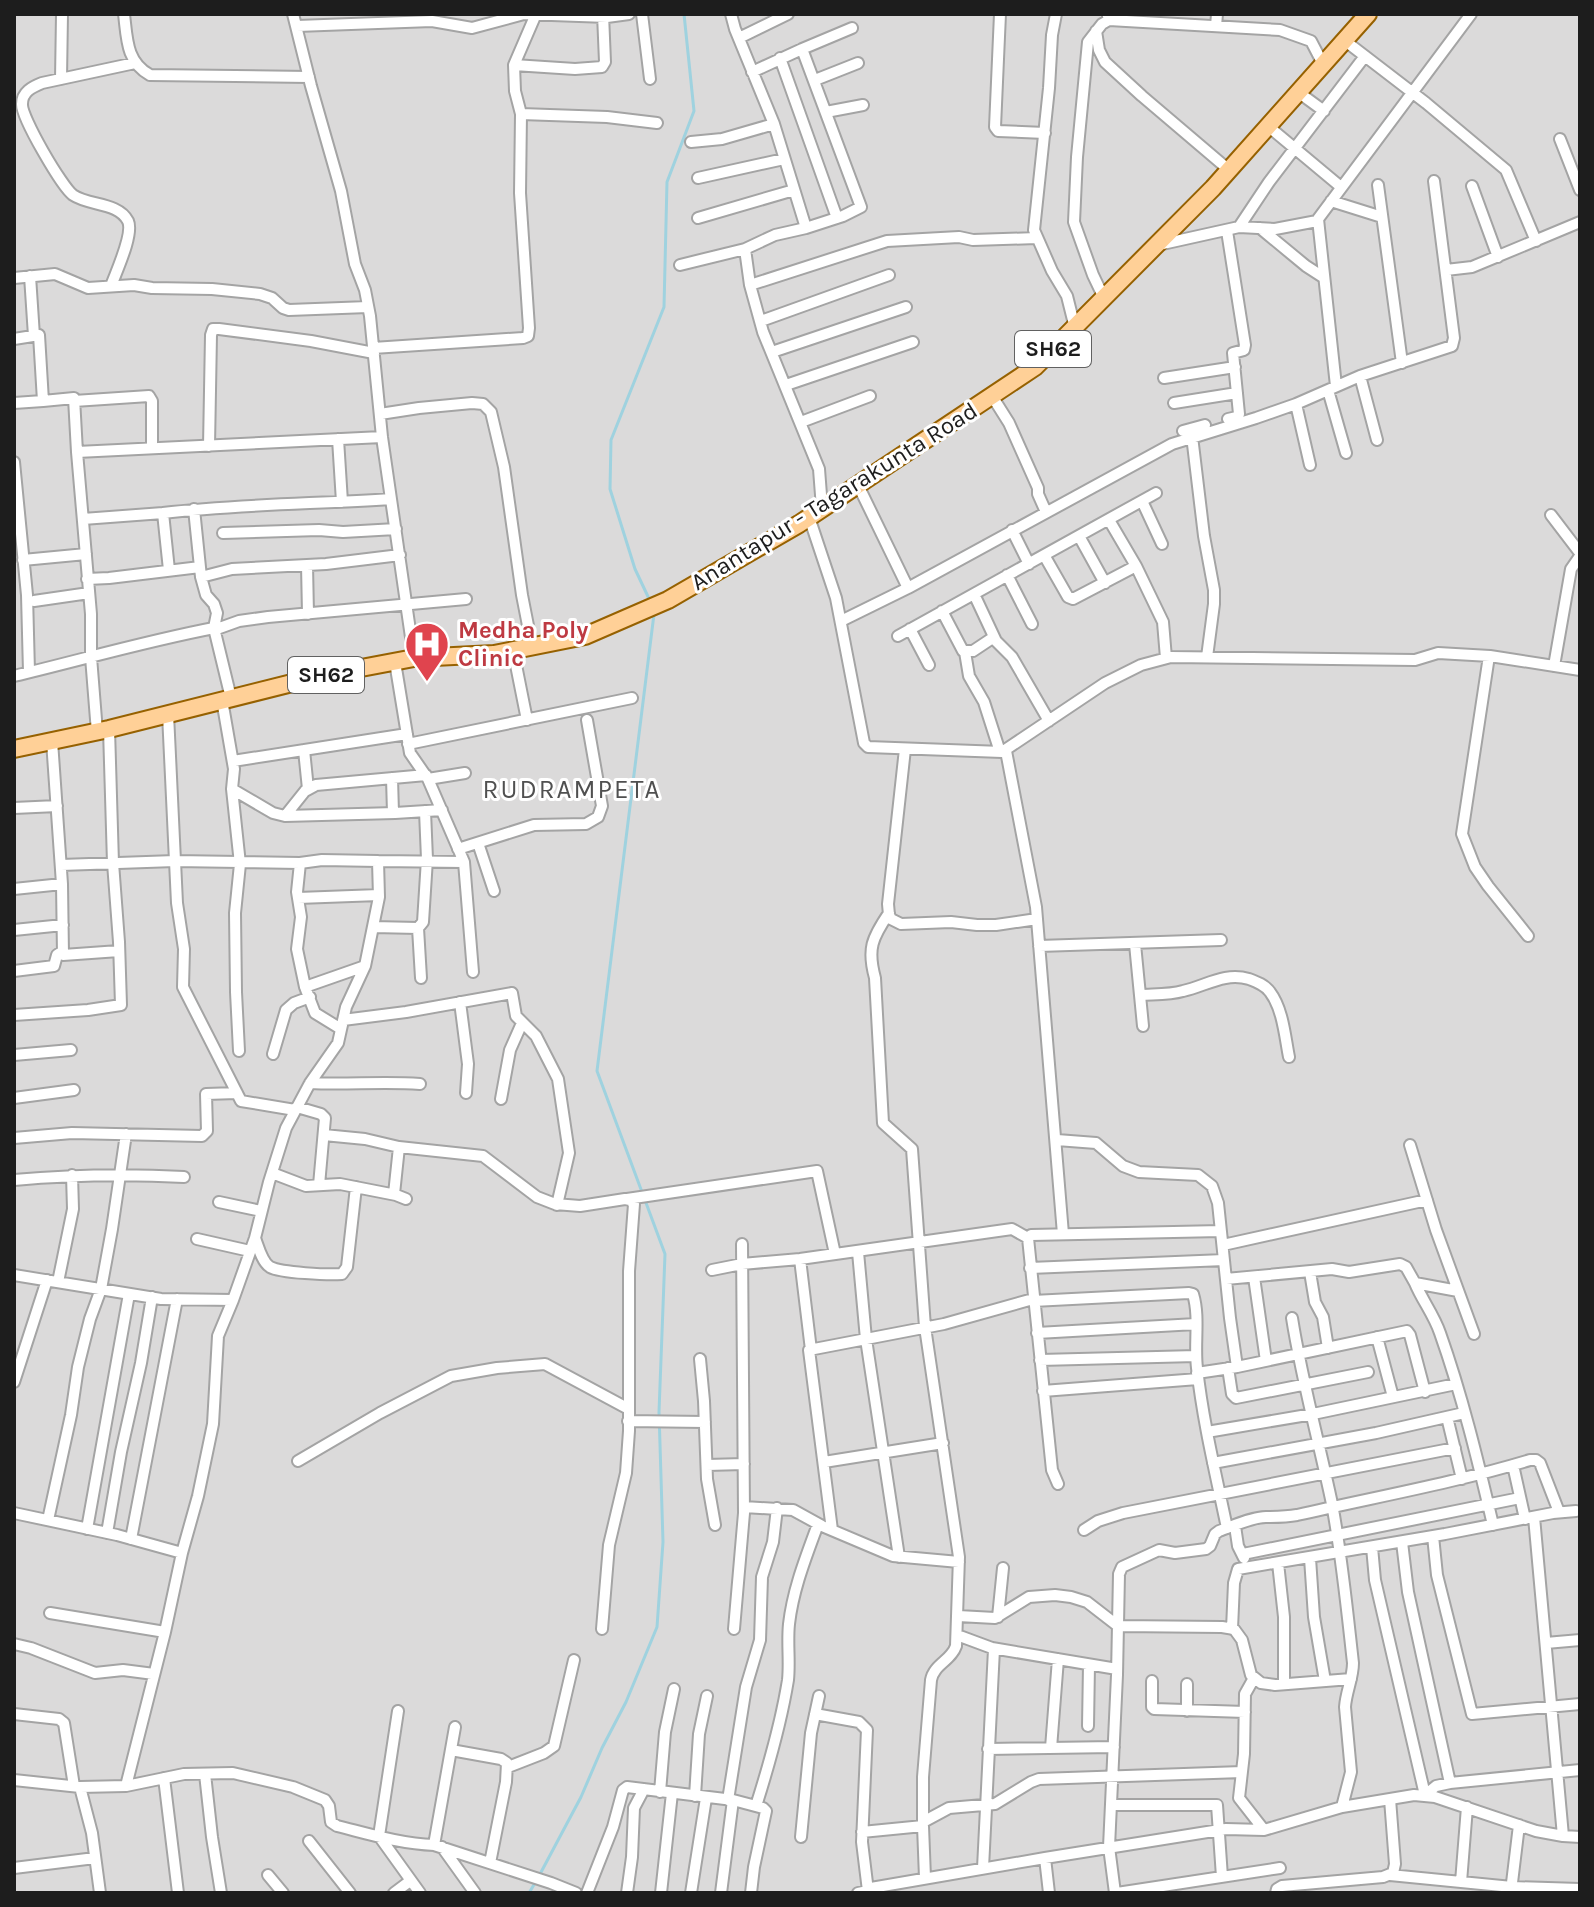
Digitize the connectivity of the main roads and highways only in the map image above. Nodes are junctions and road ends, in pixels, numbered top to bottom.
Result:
1 (1361, 16) edge
2 (14, 749) edge

1 - 2 main road, Anantapur - Tagarakunta Road / SH62

